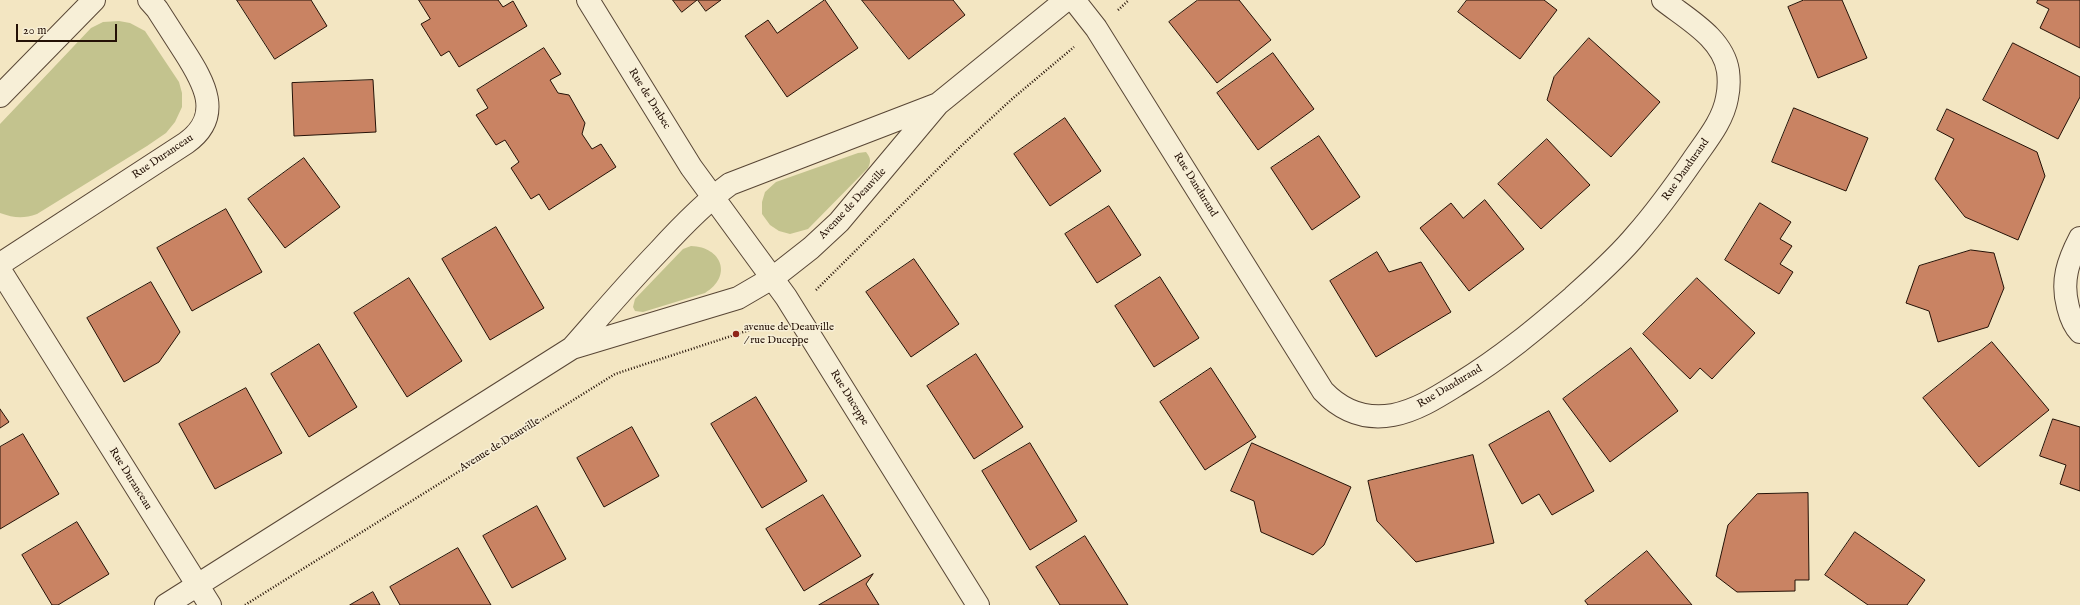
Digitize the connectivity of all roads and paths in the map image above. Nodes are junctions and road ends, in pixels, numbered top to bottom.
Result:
1 (94, 0) edge
2 (149, 0) edge
3 (588, 0) edge
4 (1066, 0) edge
5 (1074, 0) edge
6 (1130, 0) edge
7 (1663, 0) edge
8 (1117, 10) dead end
9 (1071, 50) dead end
10 (0, 96) edge
11 (938, 104) junction
12 (714, 196) junction
13 (2080, 238) edge
14 (0, 264) edge
15 (0, 270) edge
16 (774, 277) junction
17 (814, 292) dead end
18 (772, 322) dead end
19 (2080, 332) edge
20 (572, 348) junction
21 (198, 586) junction
22 (166, 605) edge
23 (210, 605) edge
24 (245, 605) edge
25 (978, 605) edge

1 - 10 street
2 - 14 street, Rue Duranceau
3 - 12 street, Rue de Drubec
4 - 11 street, Avenue de Deauville
5 - 7 street, Rue Dandurand
6 - 8 path
9 - 17 path
11 - 12 street, Avenue de Deauville
11 - 16 street, Avenue de Deauville
12 - 16 street, Rue Duceppe
12 - 20 street, Avenue de Deauville
13 - 19 street
15 - 21 street, Rue Duranceau
16 - 20 street, Avenue de Deauville
16 - 25 street, Rue Duceppe
18 - 24 path, Avenue de Deauville
20 - 21 street, Avenue de Deauville
21 - 22 street, Avenue de Deauville
21 - 23 street, Rue Duranceau

